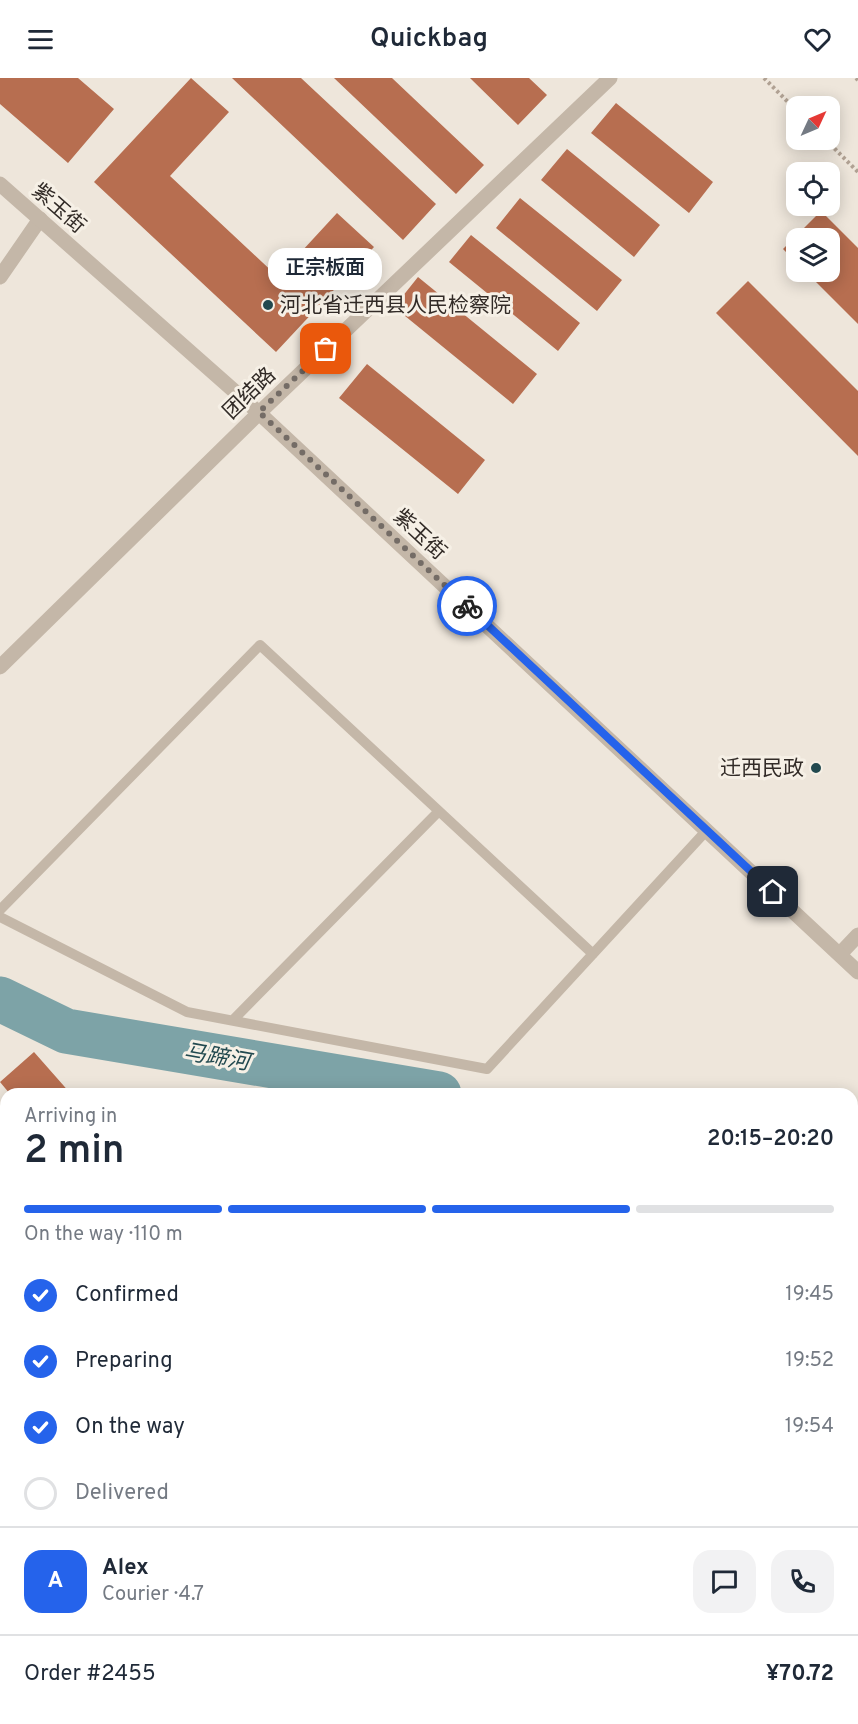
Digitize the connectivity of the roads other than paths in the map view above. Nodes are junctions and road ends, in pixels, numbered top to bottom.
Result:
1 (610, 78) edge
2 (0, 184) edge
3 (40, 219) junction
4 (0, 277) edge
5 (259, 412) junction
6 (0, 667) edge
7 (439, 811) junction
8 (707, 830) junction
9 (0, 910) edge
10 (0, 917) edge
11 (858, 935) edge
12 (593, 954) junction
13 (840, 954) junction
14 (858, 972) edge
15 (233, 1020) junction

1 - 5 street, 团结路
2 - 3 street, 紫玉街
3 - 4 street
3 - 5 street, 紫玉街
5 - 6 street, 团结路
5 - 8 street, 紫玉街
7 - 9 lane
7 - 12 lane
7 - 15 lane
8 - 12 lane
8 - 13 street, 紫玉街
10 - 15 lane
11 - 13 street
12 - 15 lane
13 - 14 street, 紫玉街

